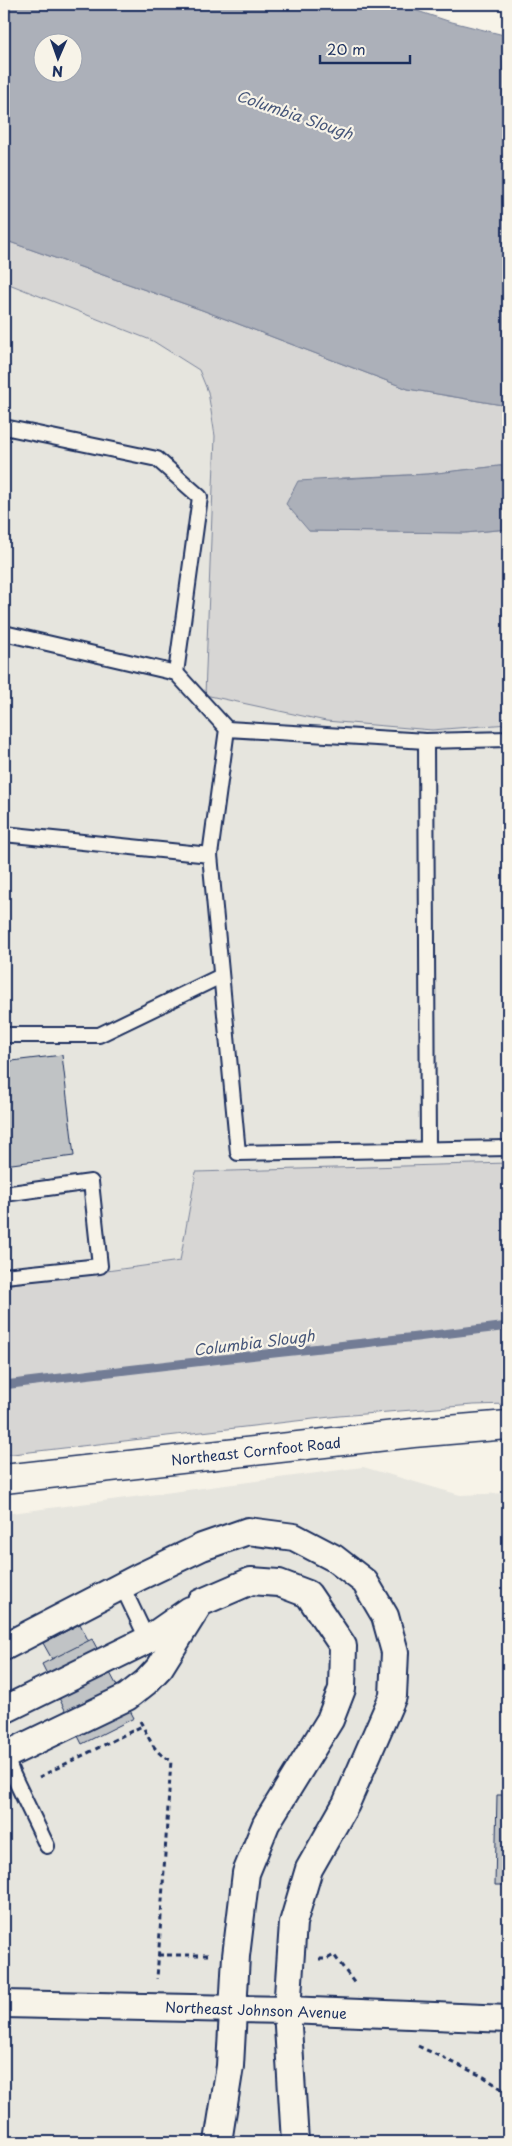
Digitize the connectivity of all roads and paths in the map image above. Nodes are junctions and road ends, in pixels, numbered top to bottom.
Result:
1 (4, 427) edge
2 (4, 633) edge
3 (176, 673) junction
4 (227, 729) junction
5 (508, 739) edge
6 (426, 741) junction
7 (4, 834) edge
8 (210, 855) junction
9 (221, 976) junction
10 (4, 1035) edge
11 (508, 1148) edge
12 (428, 1149) junction
13 (4, 1194) edge
14 (4, 1276) edge
15 (508, 1425) edge
16 (4, 1479) edge
17 (122, 1586) junction
18 (200, 1603) junction
19 (147, 1640) junction
20 (4, 1647) edge
21 (160, 1667) junction
22 (126, 1696) junction
23 (4, 1710) edge
24 (142, 1726) junction
25 (4, 1753) edge
26 (19, 1787) junction
27 (48, 1846) dead end
28 (158, 1954) junction
29 (236, 1956) junction
30 (291, 1958) junction
31 (156, 1984) dead end
32 (361, 1990) dead end
33 (4, 2004) edge
34 (234, 2009) junction
35 (286, 2010) junction
36 (404, 2015) junction
37 (508, 2019) edge
38 (508, 2093) edge
39 (218, 2142) edge
40 (295, 2142) edge

1 - 3 lane
2 - 3 lane
3 - 4 lane
4 - 6 lane
4 - 8 lane
5 - 6 lane
6 - 12 lane
7 - 8 lane
8 - 9 lane
9 - 10 lane
9 - 12 lane
11 - 12 lane
13 - 14 lane
15 - 16 street, Northeast Cornfoot Road
17 - 19 lane
17 - 20 street
17 - 30 street
18 - 19 street
18 - 21 street
18 - 29 street
19 - 21 lane
19 - 23 street
21 - 22 street
22 - 24 path
22 - 25 street
24 - 26 path
24 - 28 path
25 - 26 lane
26 - 27 lane
28 - 29 path
28 - 31 path
29 - 34 street
30 - 32 path
30 - 35 street
33 - 34 street, Northeast Johnson Avenue
34 - 35 street, Northeast Johnson Avenue
34 - 39 street
35 - 36 street, Northeast Johnson Avenue
35 - 40 street
36 - 37 street, Northeast Johnson Avenue
36 - 38 path

